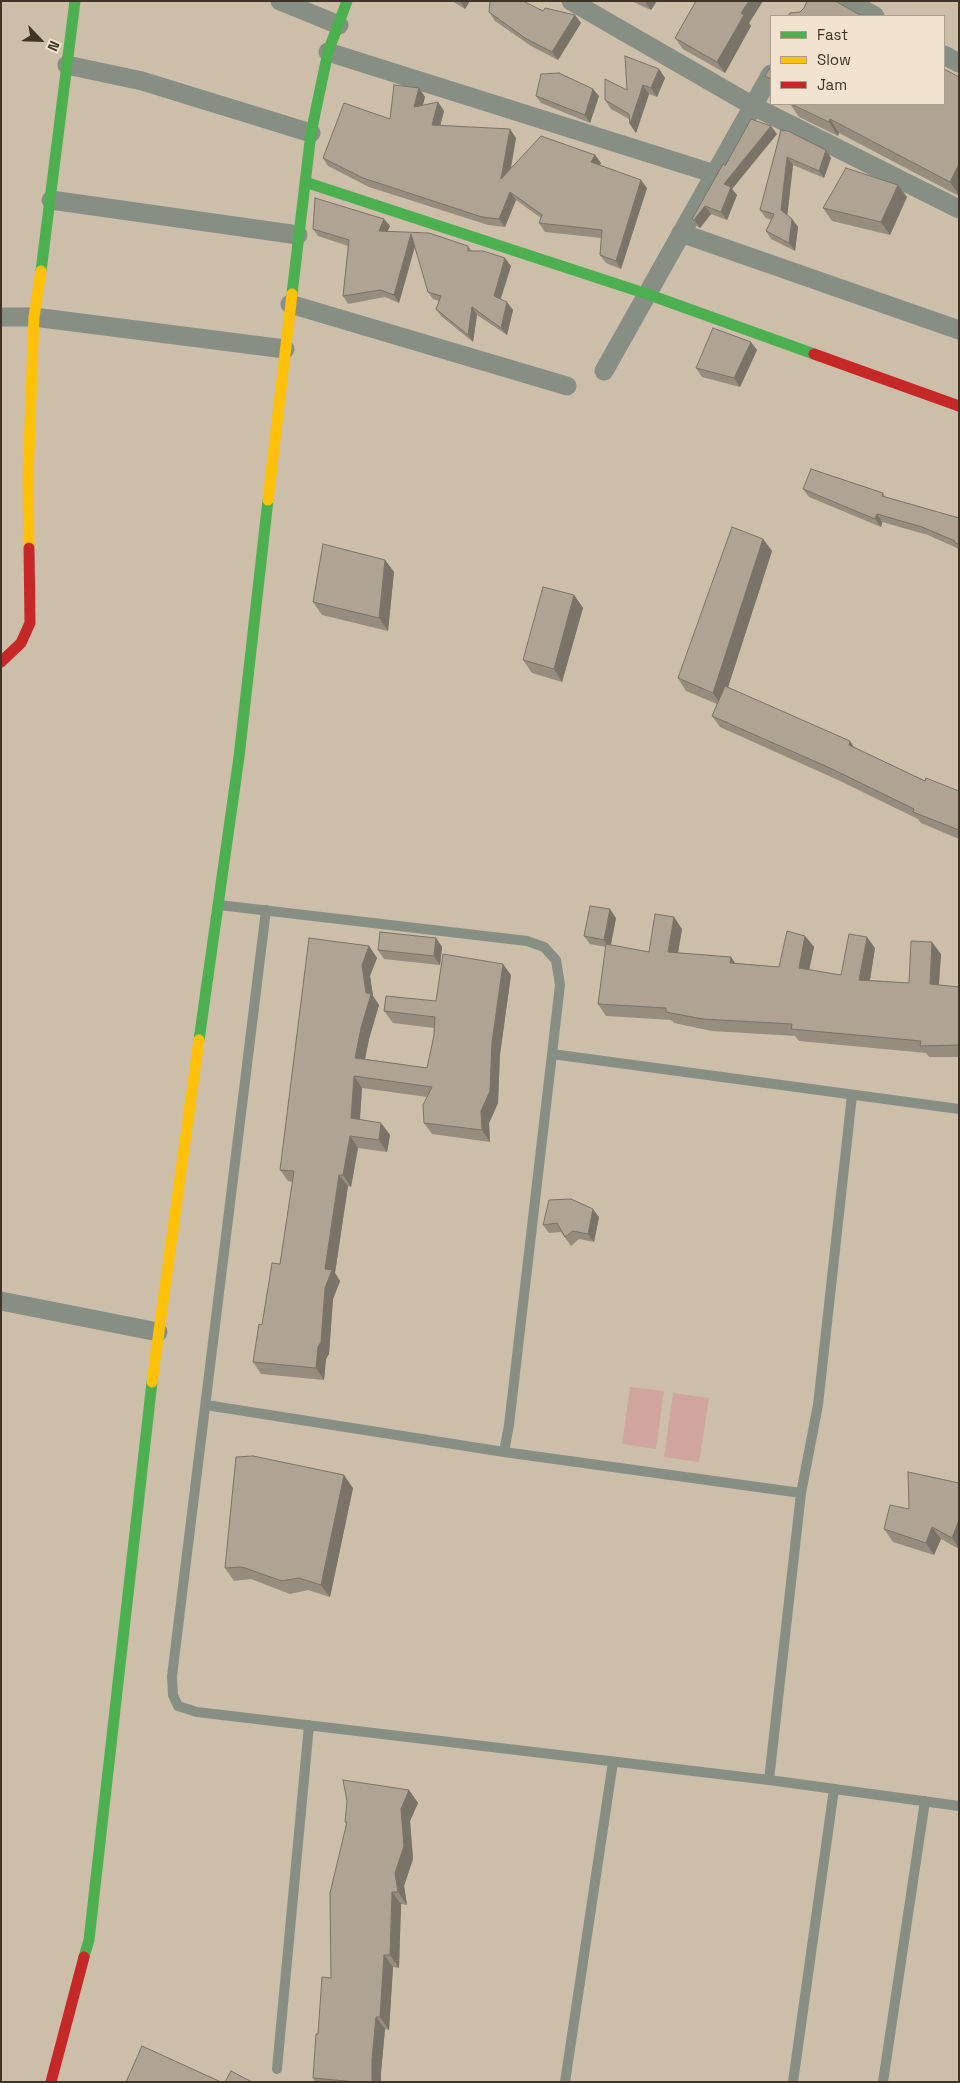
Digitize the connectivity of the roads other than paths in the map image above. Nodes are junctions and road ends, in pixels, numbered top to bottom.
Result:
1 (74, 1) edge
2 (280, 1) edge
3 (347, 1) edge
4 (571, 1) edge
5 (848, 1) edge
6 (873, 15) edge
7 (339, 25) junction
8 (328, 52) junction
9 (945, 56) edge
10 (959, 63) edge
11 (66, 65) junction
12 (770, 76) edge
13 (754, 106) junction
14 (311, 133) junction
15 (714, 174) junction
16 (305, 182) junction
17 (51, 200) junction
18 (959, 209) edge
19 (681, 233) junction
20 (298, 235) junction
21 (647, 294) junction
22 (290, 304) junction
23 (1, 316) edge
24 (34, 317) junction
25 (959, 330) edge
26 (284, 348) junction
27 (604, 371) dead end
28 (567, 386) dead end
29 (959, 406) edge
30 (1, 662) edge
31 (218, 904) junction
32 (266, 910) junction
33 (552, 1054) junction
34 (852, 1095) junction
35 (959, 1109) edge
36 (1, 1301) edge
37 (158, 1332) junction
38 (206, 1405) junction
39 (504, 1452) junction
40 (801, 1493) junction
41 (309, 1725) junction
42 (613, 1762) junction
43 (769, 1780) junction
44 (834, 1789) junction
45 (925, 1801) junction
46 (959, 1806) edge
47 (277, 2069) dead end
48 (51, 2082) edge
49 (565, 2082) edge
50 (793, 2082) edge
51 (883, 2082) edge

1 - 11 street
2 - 7 street
3 - 7 street
4 - 13 street
5 - 6 street
7 - 8 street
8 - 14 street
8 - 15 street
9 - 10 street
11 - 14 street
11 - 17 street
12 - 13 street
13 - 15 street
13 - 18 street
14 - 16 street
15 - 19 street
16 - 20 street
16 - 21 street
17 - 20 street
17 - 24 street
19 - 21 street
19 - 25 street
20 - 22 street
21 - 27 street
21 - 29 street
22 - 26 street
22 - 28 street
23 - 24 street
24 - 26 street
24 - 30 street
26 - 31 street
31 - 32 lane
31 - 37 street
32 - 33 lane
32 - 38 lane
33 - 34 lane
33 - 39 lane
34 - 35 lane
34 - 40 lane
36 - 37 street
37 - 48 street
38 - 39 lane
38 - 41 lane
39 - 40 lane
40 - 43 lane
41 - 42 lane
41 - 47 lane
42 - 43 lane
42 - 49 lane
43 - 44 lane
44 - 45 lane
44 - 50 lane
45 - 46 lane
45 - 51 lane

